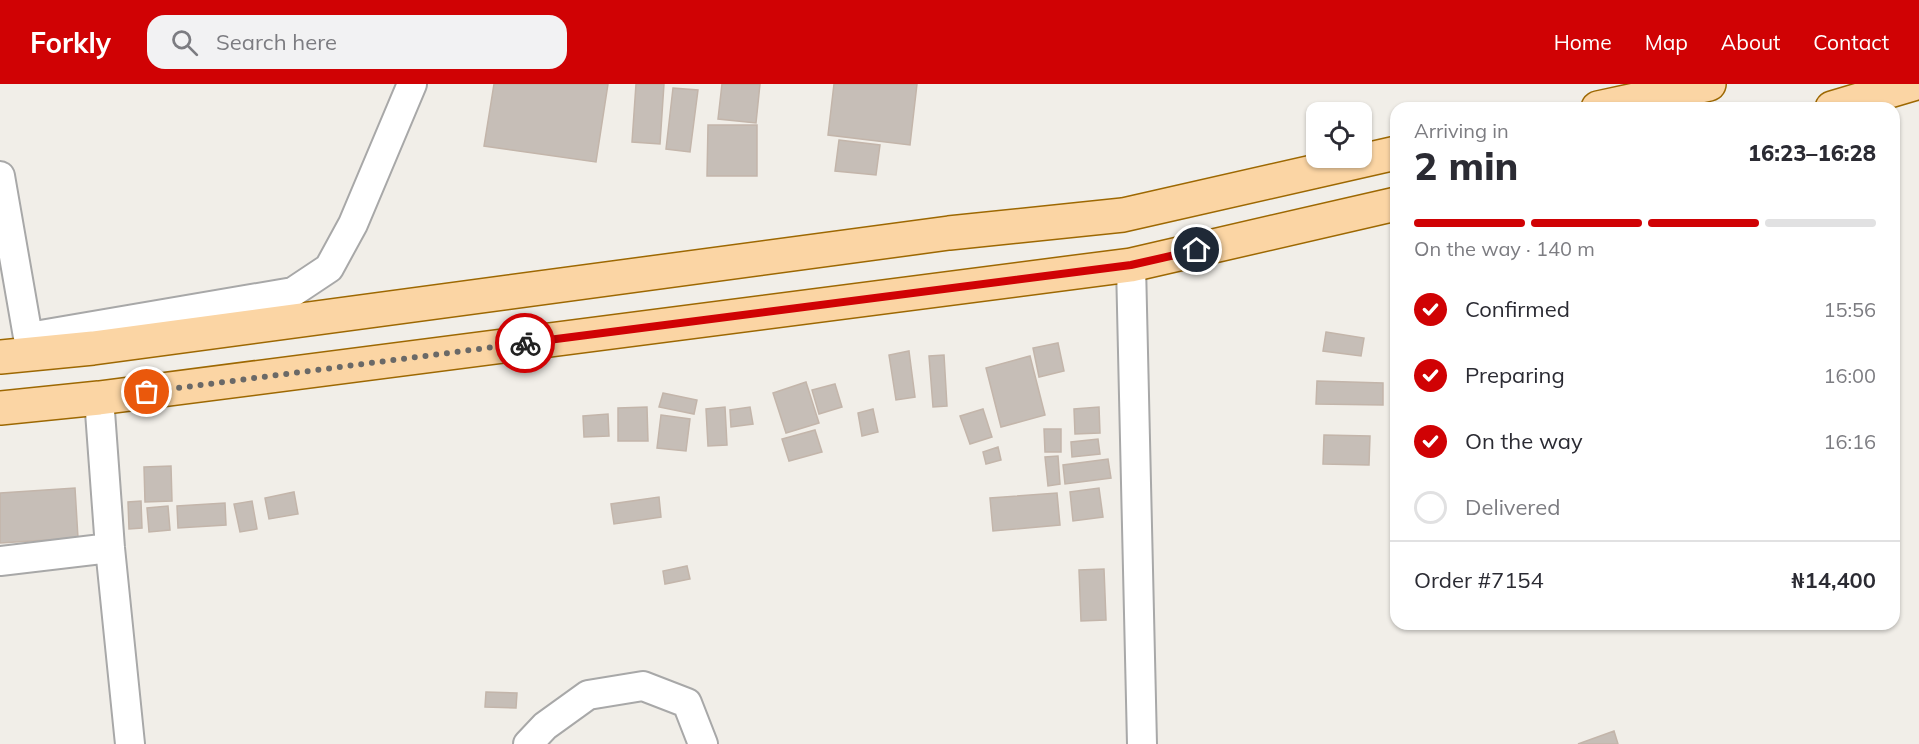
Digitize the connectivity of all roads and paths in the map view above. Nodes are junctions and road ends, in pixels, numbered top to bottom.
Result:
1 (412, 84) edge
2 (1708, 84) edge
3 (1913, 84) edge
4 (1626, 102) edge
5 (1852, 102) edge
6 (1390, 154) edge
7 (0, 176) edge
8 (1390, 205) edge
9 (1131, 265) junction
10 (20, 350) edge
11 (99, 398) junction
12 (0, 408) edge
13 (110, 548) junction
14 (0, 561) edge
15 (130, 744) edge
16 (528, 744) edge
17 (703, 744) edge
18 (1142, 744) edge

1 - 10 street
2 - 4 main road
3 - 5 main road
6 - 10 main road
7 - 10 street
8 - 9 main road
9 - 11 main road
9 - 18 street
11 - 12 main road
11 - 13 street
13 - 14 street
13 - 15 street
16 - 17 street

